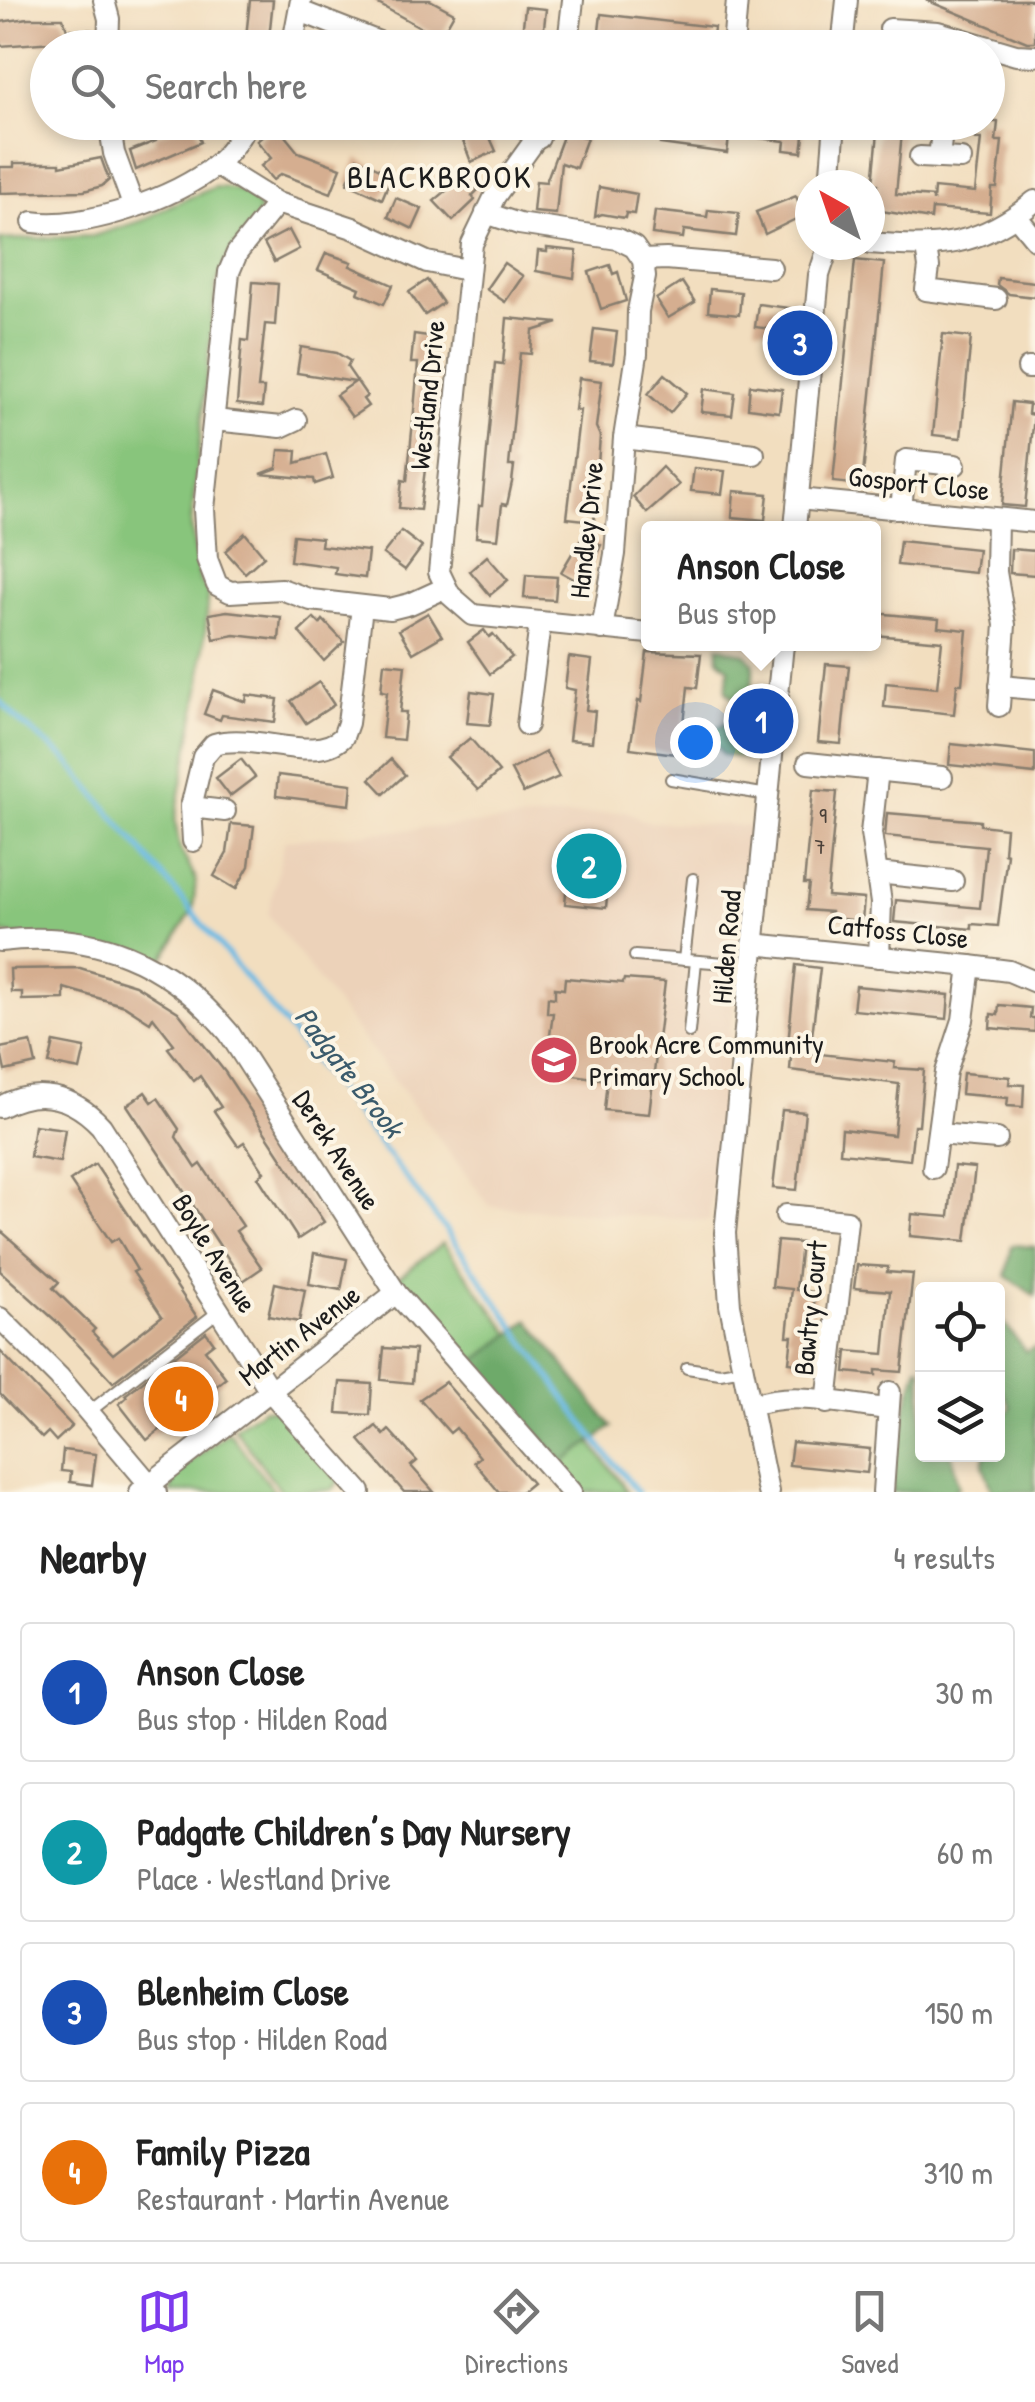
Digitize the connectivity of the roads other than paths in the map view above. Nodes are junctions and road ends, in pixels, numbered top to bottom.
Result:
1 (104, 0) edge
2 (572, 0) edge
3 (737, 0) edge
4 (847, 0) edge
5 (300, 5) edge
6 (890, 29) dead end
7 (109, 30) edge
8 (295, 30) edge
9 (355, 30) edge
10 (569, 30) edge
11 (735, 30) edge
12 (844, 30) edge
13 (895, 30) edge
14 (1005, 53) edge
15 (1035, 56) edge
16 (112, 140) edge
17 (238, 140) edge
18 (536, 140) edge
19 (834, 140) edge
20 (942, 140) edge
21 (940, 158) dead end
22 (216, 165) junction
23 (831, 170) edge
24 (1035, 202) edge
25 (277, 203) junction
26 (134, 205) junction
27 (486, 214) junction
28 (1016, 216) junction
29 (34, 222) dead end
30 (1035, 239) edge
31 (885, 244) edge
32 (926, 248) junction
33 (643, 260) junction
34 (824, 260) edge
35 (776, 269) dead end
36 (467, 270) junction
37 (996, 300) dead end
38 (299, 418) dead end
39 (214, 420) junction
40 (624, 438) junction
41 (757, 454) dead end
42 (955, 465) dead end
43 (798, 499) junction
44 (901, 509) junction
45 (998, 518) junction
46 (796, 521) edge
47 (1035, 522) edge
48 (445, 588) junction
49 (362, 607) junction
50 (540, 624) junction
51 (602, 629) junction
52 (641, 632) edge
53 (782, 651) edge
54 (1035, 689) edge
55 (528, 729) dead end
56 (808, 763) dead end
57 (878, 770) junction
58 (942, 777) dead end
59 (671, 779) dead end
60 (768, 795) junction
61 (191, 806) junction
62 (225, 811) dead end
63 (193, 841) dead end
64 (878, 873) junction
65 (693, 879) dead end
66 (953, 881) dead end
67 (0, 941) edge
68 (752, 955) junction
69 (635, 956) dead end
70 (879, 957) junction
71 (691, 960) junction
72 (970, 966) junction
73 (1035, 982) edge
74 (690, 1032) dead end
75 (0, 1108) edge
76 (938, 1134) junction
77 (996, 1139) dead end
78 (933, 1168) dead end
79 (786, 1215) dead end
80 (396, 1293) junction
81 (219, 1311) junction
82 (0, 1318) edge
83 (687, 1368) dead end
84 (744, 1369) junction
85 (271, 1392) junction
86 (828, 1402) junction
87 (750, 1406) junction
88 (89, 1412) junction
89 (148, 1490) edge
90 (360, 1492) edge
91 (571, 1492) edge
92 (768, 1492) edge
93 (883, 1492) edge

1 - 7 street
2 - 10 street
3 - 11 street
4 - 12 street
5 - 8 street
5 - 9 street
6 - 13 street
14 - 15 street
16 - 26 street
17 - 22 street
18 - 27 street, Westland Drive
19 - 23 street
20 - 21 street
22 - 25 street
22 - 26 street
24 - 28 street
25 - 36 street
25 - 39 street
26 - 29 street
27 - 33 street
27 - 36 street, Westland Drive
28 - 30 street
28 - 32 street
31 - 32 street
32 - 37 street
33 - 35 street
33 - 40 street, Handley Drive
34 - 43 street
36 - 48 street, Westland Drive
38 - 39 street
39 - 49 street
40 - 41 street, Handley Drive
40 - 51 street, Handley Drive
42 - 44 street
43 - 44 street, Gosport Close
43 - 46 street
44 - 45 street, Gosport Close
45 - 47 street, Gosport Close
45 - 54 street
48 - 49 street
48 - 50 street
49 - 61 street
50 - 51 street
50 - 55 street
51 - 52 street
53 - 60 street, Hilden Road
56 - 57 street
57 - 58 street
57 - 64 street
59 - 60 lane
60 - 68 street, Hilden Road
61 - 62 street
61 - 63 street
64 - 66 street
64 - 70 street
65 - 71 lane
67 - 80 street, Derek Avenue
68 - 70 street, Catfoss Close
68 - 71 lane
68 - 84 street, Hilden Road
69 - 71 lane
70 - 72 street, Catfoss Close
71 - 74 lane
72 - 73 street, Catfoss Close
72 - 76 street
75 - 81 street, Boyle Avenue
76 - 77 street
76 - 78 street
79 - 86 street, Bawtry Court
80 - 85 street, Martin Avenue
80 - 91 street, Derek Avenue
81 - 85 street, Boyle Avenue
81 - 88 lane
82 - 88 street
83 - 84 lane
84 - 87 street, Hilden Road
85 - 89 street, Martin Avenue
85 - 90 street, Boyle Avenue
86 - 87 street
86 - 93 street
87 - 92 street, Hilden Road
88 - 89 street

